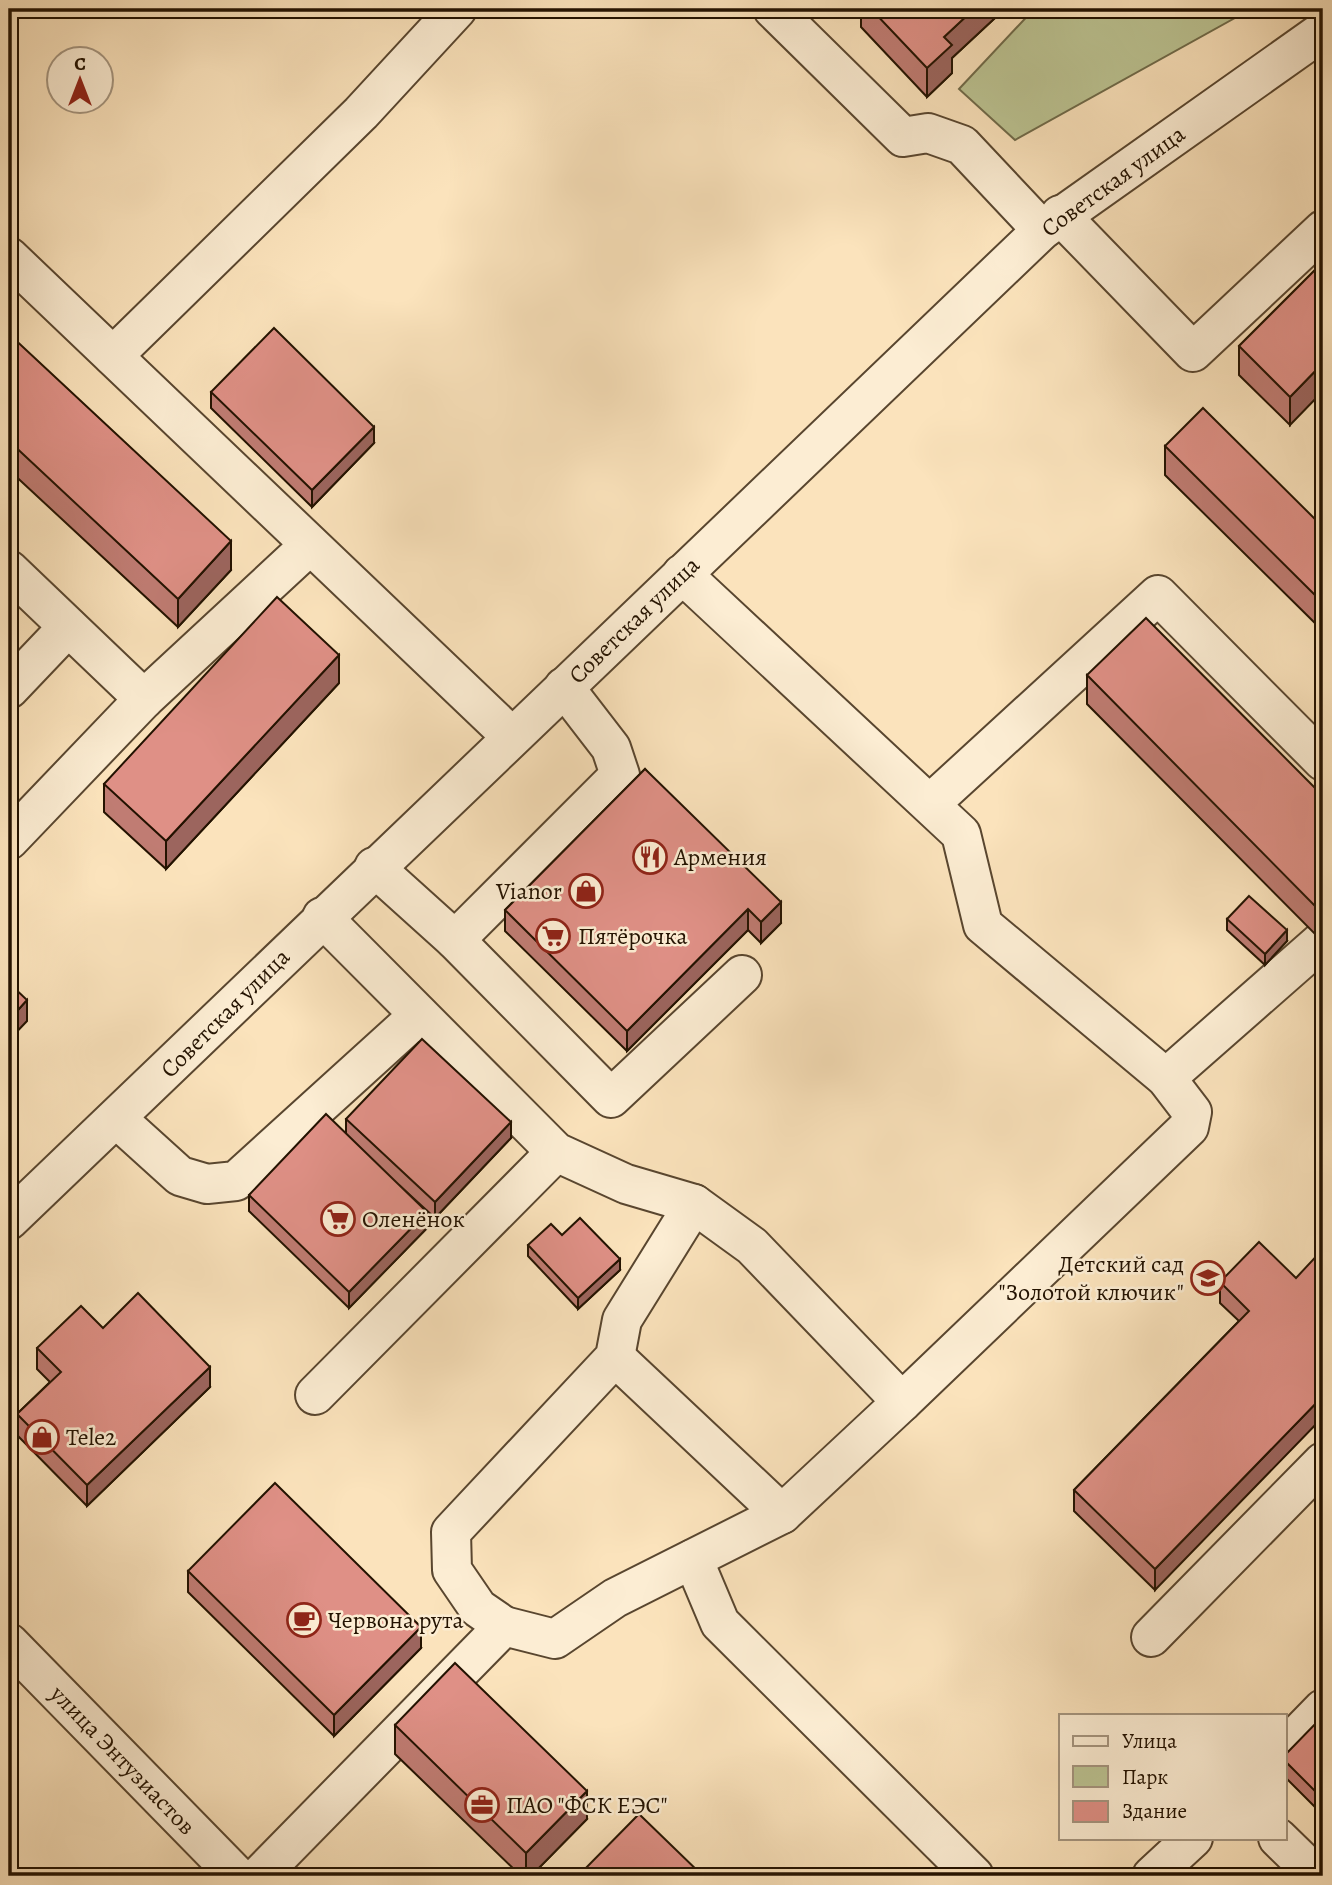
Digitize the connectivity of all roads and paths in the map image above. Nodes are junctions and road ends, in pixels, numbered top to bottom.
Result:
1 (457, 9) edge
2 (773, 9) edge
3 (1323, 32) edge
4 (1306, 50) edge
5 (1051, 222) junction
6 (1323, 230) edge
7 (13, 271) edge
8 (113, 356) junction
9 (310, 545) junction
10 (9, 570) edge
11 (682, 574) junction
12 (68, 627) junction
13 (564, 687) junction
14 (9, 689) edge
15 (144, 699) junction
16 (511, 736) junction
17 (1323, 761) edge
18 (930, 804) junction
19 (9, 840) edge
20 (374, 867) junction
21 (322, 917) junction
22 (455, 940) junction
23 (1323, 940) edge
24 (742, 975) dead end
25 (419, 1015) junction
26 (1166, 1079) junction
27 (117, 1119) junction
28 (556, 1152) junction
29 (695, 1204) junction
30 (9, 1220) edge
31 (615, 1357) junction
32 (315, 1395) dead end
33 (902, 1402) junction
34 (1323, 1462) edge
35 (782, 1514) junction
36 (693, 1559) junction
37 (504, 1626) junction
38 (1151, 1637) dead end
39 (9, 1643) edge
40 (1323, 1709) edge
41 (1286, 1747) edge
42 (1191, 1840) edge
43 (1280, 1840) edge
44 (237, 1876) edge
45 (259, 1876) edge
46 (974, 1876) edge
47 (1152, 1876) edge
48 (1317, 1876) edge

1 - 8 street
2 - 5 street
3 - 4 street, Советская улица
4 - 5 street, Советская улица
5 - 6 street
5 - 11 street, Советская улица
7 - 8 street
8 - 9 street
9 - 15 street
9 - 16 street
10 - 12 street
11 - 13 street, Советская улица
11 - 18 street
12 - 14 street
12 - 15 street
13 - 16 street, Советская улица
13 - 22 street
15 - 19 street
16 - 20 street, Советская улица
17 - 18 street
18 - 26 street
20 - 21 street, Советская улица
20 - 22 street
21 - 25 street
21 - 27 street, Советская улица
22 - 24 street
23 - 26 street
25 - 27 street
25 - 28 street
26 - 33 street
27 - 30 street, Советская улица
28 - 29 street
28 - 32 street
29 - 31 street
29 - 33 street
31 - 35 street
31 - 37 street
33 - 35 street
34 - 38 street
35 - 36 street
36 - 37 street
36 - 46 street
37 - 45 street
39 - 44 street, улица Энтузиастов
40 - 41 street
42 - 47 street
43 - 48 street

